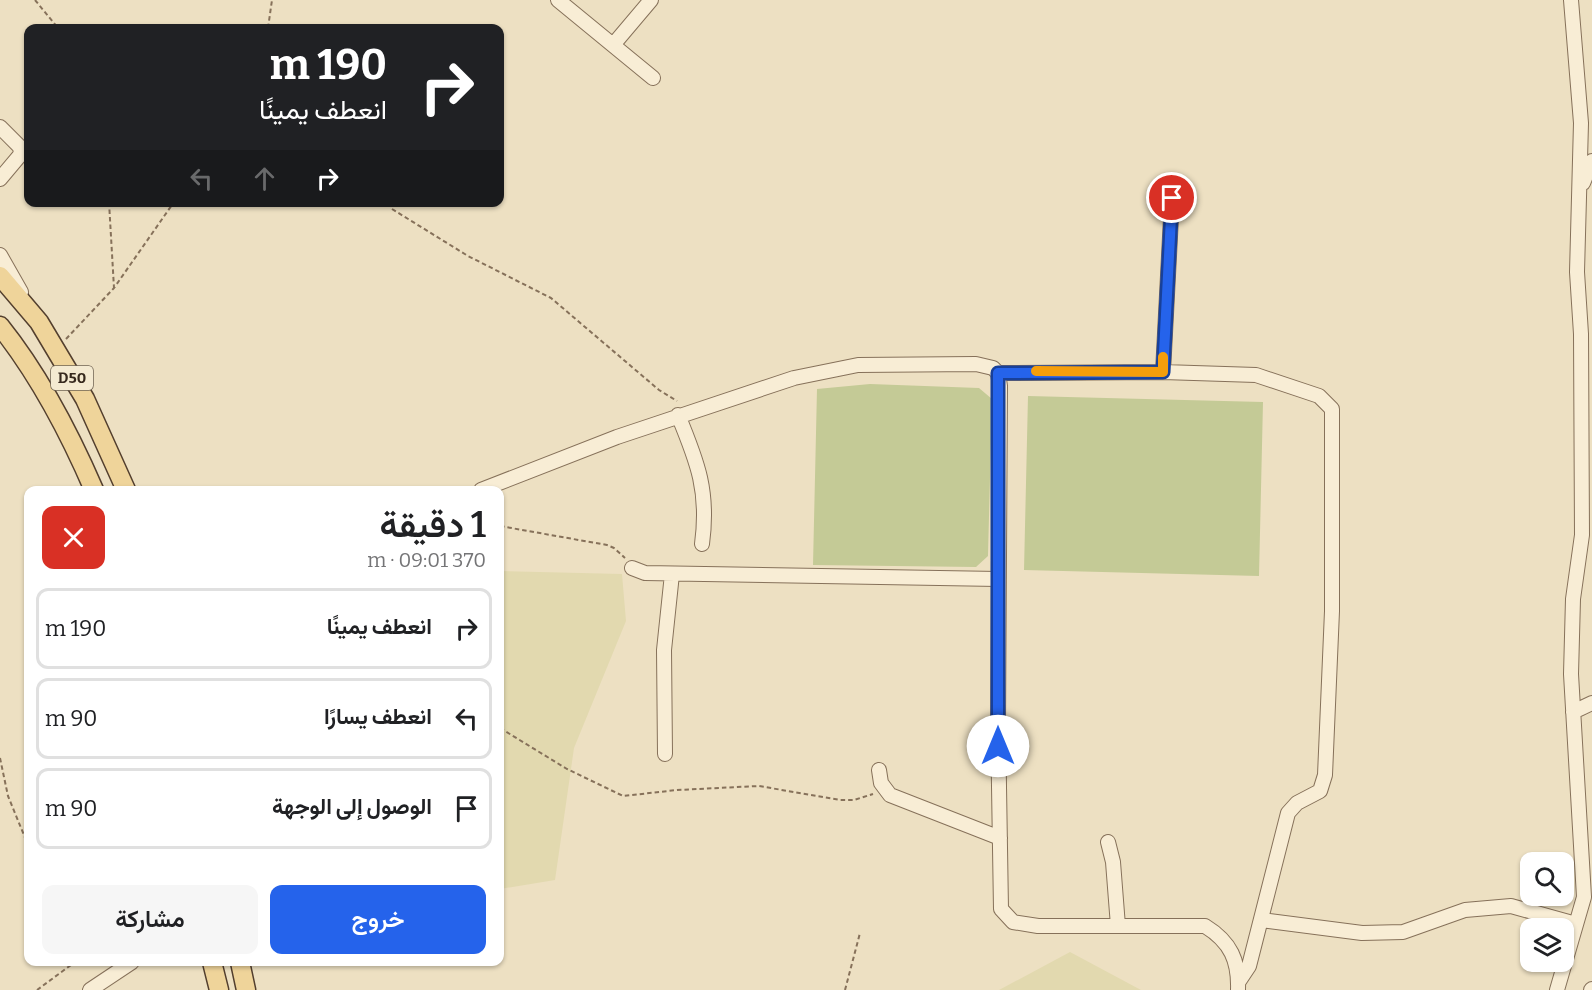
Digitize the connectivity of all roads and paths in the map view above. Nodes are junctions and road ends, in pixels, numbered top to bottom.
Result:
1 (35, 0) edge
2 (272, 0) edge
3 (558, 0) edge
4 (651, 0) edge
5 (1571, 0) edge
6 (55, 24) edge
7 (269, 24) edge
8 (613, 45) junction
9 (653, 78) dead end
10 (0, 127) edge
11 (1592, 161) edge
12 (0, 179) edge
13 (1581, 190) junction
14 (1172, 198) dead end
15 (109, 207) edge
16 (171, 207) edge
17 (392, 209) dead end
18 (0, 255) edge
19 (0, 276) edge
20 (114, 288) junction
21 (39, 322) junction
22 (0, 326) edge
23 (55, 349) junction
24 (1163, 372) junction
25 (998, 373) junction
26 (698, 408) junction
27 (678, 415) junction
28 (92, 486) edge
29 (124, 486) edge
30 (492, 486) edge
31 (504, 527) edge
32 (1587, 535) edge
33 (702, 544) dead end
34 (632, 567) joint
35 (672, 574) junction
36 (998, 579) junction
37 (1592, 704) edge
38 (1573, 712) junction
39 (504, 730) edge
40 (665, 754) dead end
41 (0, 759) edge
42 (879, 770) dead end
43 (884, 790) junction
44 (24, 835) edge
45 (1000, 838) junction
46 (1108, 842) dead end
47 (1261, 920) junction
48 (1576, 924) junction
49 (1118, 926) junction
50 (860, 933) dead end
51 (70, 966) edge
52 (126, 966) edge
53 (213, 966) edge
54 (241, 966) edge
55 (1238, 986) edge
56 (37, 990) edge
57 (90, 990) edge
58 (219, 990) edge
59 (246, 990) edge
60 (845, 990) edge
61 (1557, 990) edge

1 - 6 path
2 - 7 path
3 - 8 street
4 - 8 street
5 - 13 street
8 - 9 street
10 - 12 street
11 - 13 street
13 - 32 street
14 - 24 street
15 - 20 path
16 - 20 path
17 - 26 path
18 - 21 street
19 - 21 main road, D50
20 - 23 path
21 - 23 main road, D50
22 - 28 main road, D50
23 - 29 main road, D50
24 - 25 street
24 - 47 street
25 - 26 street
25 - 36 street
26 - 27 street
27 - 30 street
27 - 33 street
31 - 34 path
32 - 38 street
34 - 35 street
35 - 36 street
35 - 40 street
36 - 45 street
37 - 38 street
38 - 48 street
39 - 43 path
41 - 44 path
42 - 43 street
43 - 45 street
45 - 49 street
46 - 49 street
47 - 48 street
47 - 55 street
48 - 61 street
49 - 55 street
50 - 60 path
51 - 56 path
52 - 57 street
53 - 58 main road
54 - 59 main road

